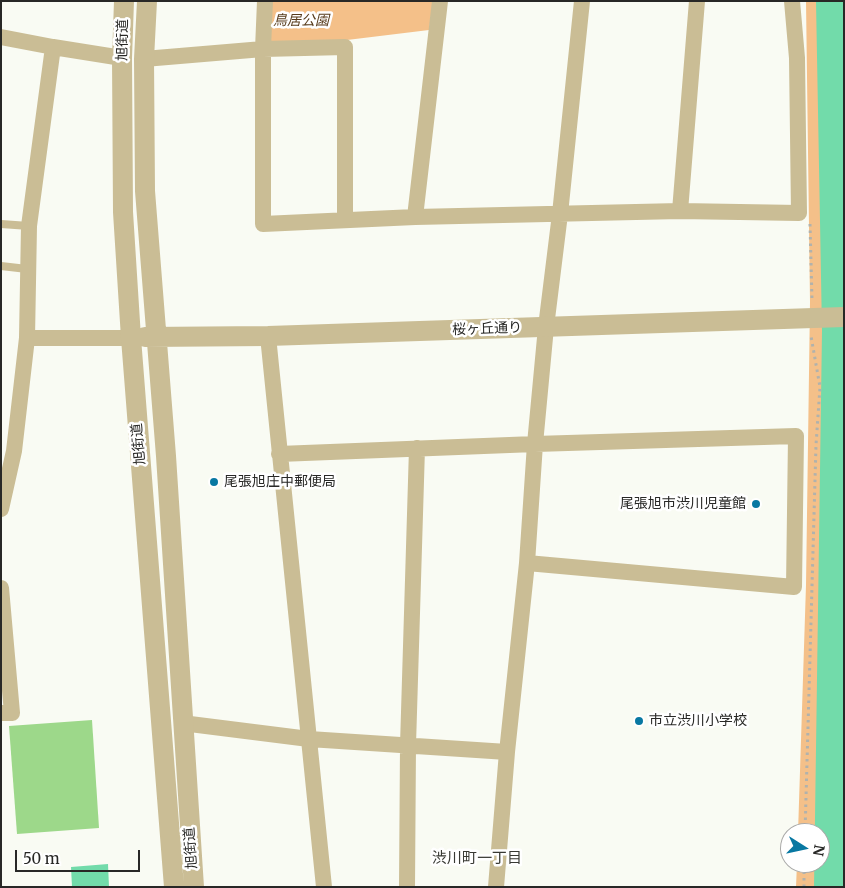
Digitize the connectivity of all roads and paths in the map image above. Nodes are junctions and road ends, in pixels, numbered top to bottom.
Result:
1 (124, 1) edge
2 (146, 1) edge
3 (265, 1) edge
4 (440, 1) edge
5 (582, 1) edge
6 (697, 1) edge
7 (792, 1) edge
8 (1, 37) edge
9 (53, 48) junction
10 (263, 48) junction
11 (122, 58) junction
12 (144, 58) junction
13 (680, 211) junction
14 (560, 214) junction
15 (415, 217) junction
16 (345, 220) junction
17 (1, 224) edge
18 (29, 226) junction
19 (1, 266) edge
20 (27, 269) junction
21 (844, 317) edge
22 (546, 327) junction
23 (268, 336) junction
24 (157, 337) junction
25 (27, 338) junction
26 (131, 338) junction
27 (535, 444) junction
28 (417, 448) junction
29 (8, 452) edge
30 (279, 454) junction
31 (1, 509) edge
32 (527, 563) junction
33 (2, 597) edge
34 (1, 713) edge
35 (182, 723) junction
36 (309, 739) junction
37 (408, 745) junction
38 (508, 752) junction
39 (804, 873) edge
40 (174, 887) edge
41 (194, 887) edge
42 (324, 887) edge
43 (407, 887) edge
44 (496, 887) edge
45 (804, 887) edge

1 - 11 street, 旭街道
2 - 12 street, 旭街道
3 - 10 street
4 - 15 street
5 - 14 street
6 - 13 street
7 - 13 street
8 - 9 street
9 - 11 street
9 - 18 street
10 - 12 street
10 - 16 street
10 - 16 street
11 - 26 street, 旭街道
12 - 24 street, 旭街道
13 - 14 street
14 - 15 street
14 - 22 street
15 - 16 street
17 - 18 lane
18 - 20 street
19 - 20 lane
20 - 25 street
21 - 22 street, 桜ヶ丘通り
22 - 23 street, 桜ヶ丘通り
22 - 27 street
23 - 24 street, 桜ヶ丘通り
23 - 30 street
24 - 26 street, 桜ヶ丘通り
24 - 35 street, 旭街道
25 - 26 street
25 - 29 street
26 - 40 street, 旭街道
27 - 28 street
27 - 32 street
27 - 32 street
28 - 30 street
28 - 37 street
29 - 31 street
30 - 36 street
32 - 38 street
33 - 34 street
35 - 36 street
35 - 41 street, 旭街道
36 - 37 street
36 - 42 street
37 - 38 street
37 - 43 street
38 - 44 street
39 - 45 path

